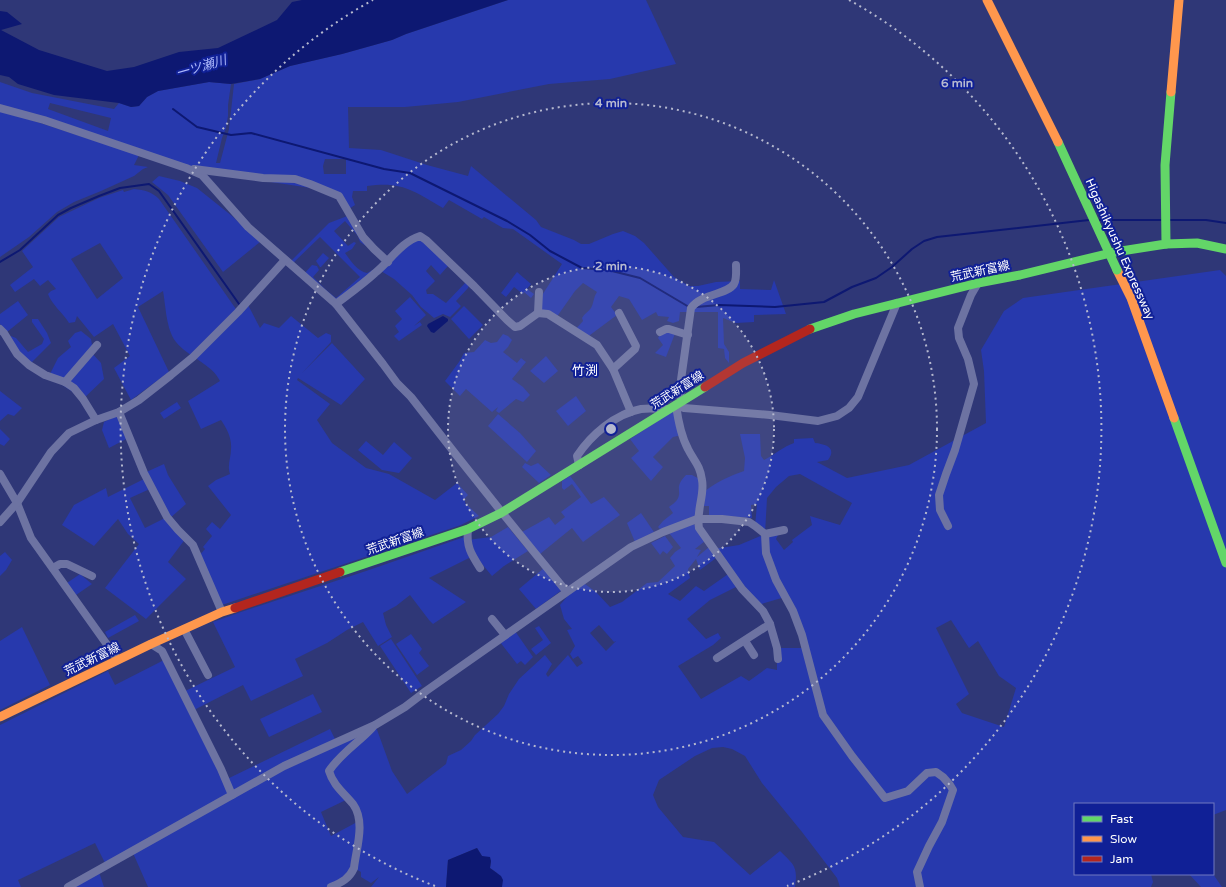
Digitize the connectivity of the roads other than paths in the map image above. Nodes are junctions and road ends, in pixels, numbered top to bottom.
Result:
1 (987, 0) edge
2 (1179, 0) edge
3 (0, 108) edge
4 (186, 168) junction
5 (1166, 244) junction
6 (1226, 249) edge
7 (285, 260) junction
8 (388, 262) junction
9 (736, 265) dead end
10 (978, 283) junction
11 (539, 292) dead end
12 (896, 303) junction
13 (336, 304) junction
14 (538, 313) junction
15 (619, 313) dead end
16 (0, 329) edge
17 (660, 332) dead end
18 (688, 335) junction
19 (96, 345) dead end
20 (613, 369) junction
21 (65, 382) junction
22 (675, 405) junction
23 (119, 412) junction
24 (631, 412) junction
25 (96, 420) junction
26 (579, 466) junction
27 (0, 474) edge
28 (17, 504) junction
29 (501, 512) junction
30 (697, 519) junction
31 (0, 522) edge
32 (948, 526) dead end
33 (468, 529) junction
34 (784, 530) dead end
35 (765, 534) junction
36 (1226, 563) edge
37 (53, 568) junction
38 (480, 568) dead end
39 (92, 576) dead end
40 (566, 591) junction
41 (222, 612) junction
42 (492, 619) dead end
43 (770, 624) junction
44 (184, 629) junction
45 (505, 635) junction
46 (745, 641) junction
47 (151, 644) junction
48 (754, 655) dead end
49 (717, 658) dead end
50 (778, 659) dead end
51 (118, 660) junction
52 (208, 675) dead end
53 (0, 717) edge
54 (375, 725) junction
55 (232, 795) junction
56 (68, 887) edge
57 (331, 887) edge
58 (920, 887) edge

1 - 36 main road, Higashikyushu Expressway, bridge
2 - 5 main road
3 - 4 street
4 - 7 street
4 - 8 street
5 - 6 main road, 荒武新富線
5 - 10 main road, 荒武新富線
7 - 13 street
7 - 23 street
8 - 13 street
8 - 14 street
9 - 18 street
10 - 12 main road, 荒武新富線
10 - 32 street
11 - 14 street
12 - 22 main road, 荒武新富線
12 - 22 street
13 - 29 street
14 - 20 street
15 - 20 street
16 - 21 street
17 - 18 street
18 - 22 street
19 - 21 street
20 - 24 street
21 - 25 street
22 - 24 street
22 - 26 main road, 荒武新富線
22 - 30 street
23 - 25 street
23 - 41 street
24 - 26 street
25 - 28 street
26 - 29 main road, 荒武新富線
27 - 28 street
28 - 31 street
28 - 37 street
29 - 33 main road, 荒武新富線
29 - 40 street
30 - 35 street
30 - 40 street
30 - 43 street
33 - 38 street
33 - 41 main road, 荒武新富線
34 - 35 street
35 - 58 street
37 - 39 street
37 - 51 street
40 - 45 street
41 - 44 main road, 荒武新富線
42 - 45 street
43 - 46 street
43 - 50 street
44 - 47 main road, 荒武新富線
44 - 52 street
45 - 54 street
46 - 48 street
46 - 49 street
47 - 51 main road, 荒武新富線
47 - 55 street
51 - 53 main road, 荒武新富線
54 - 55 street
54 - 57 street
55 - 56 street

